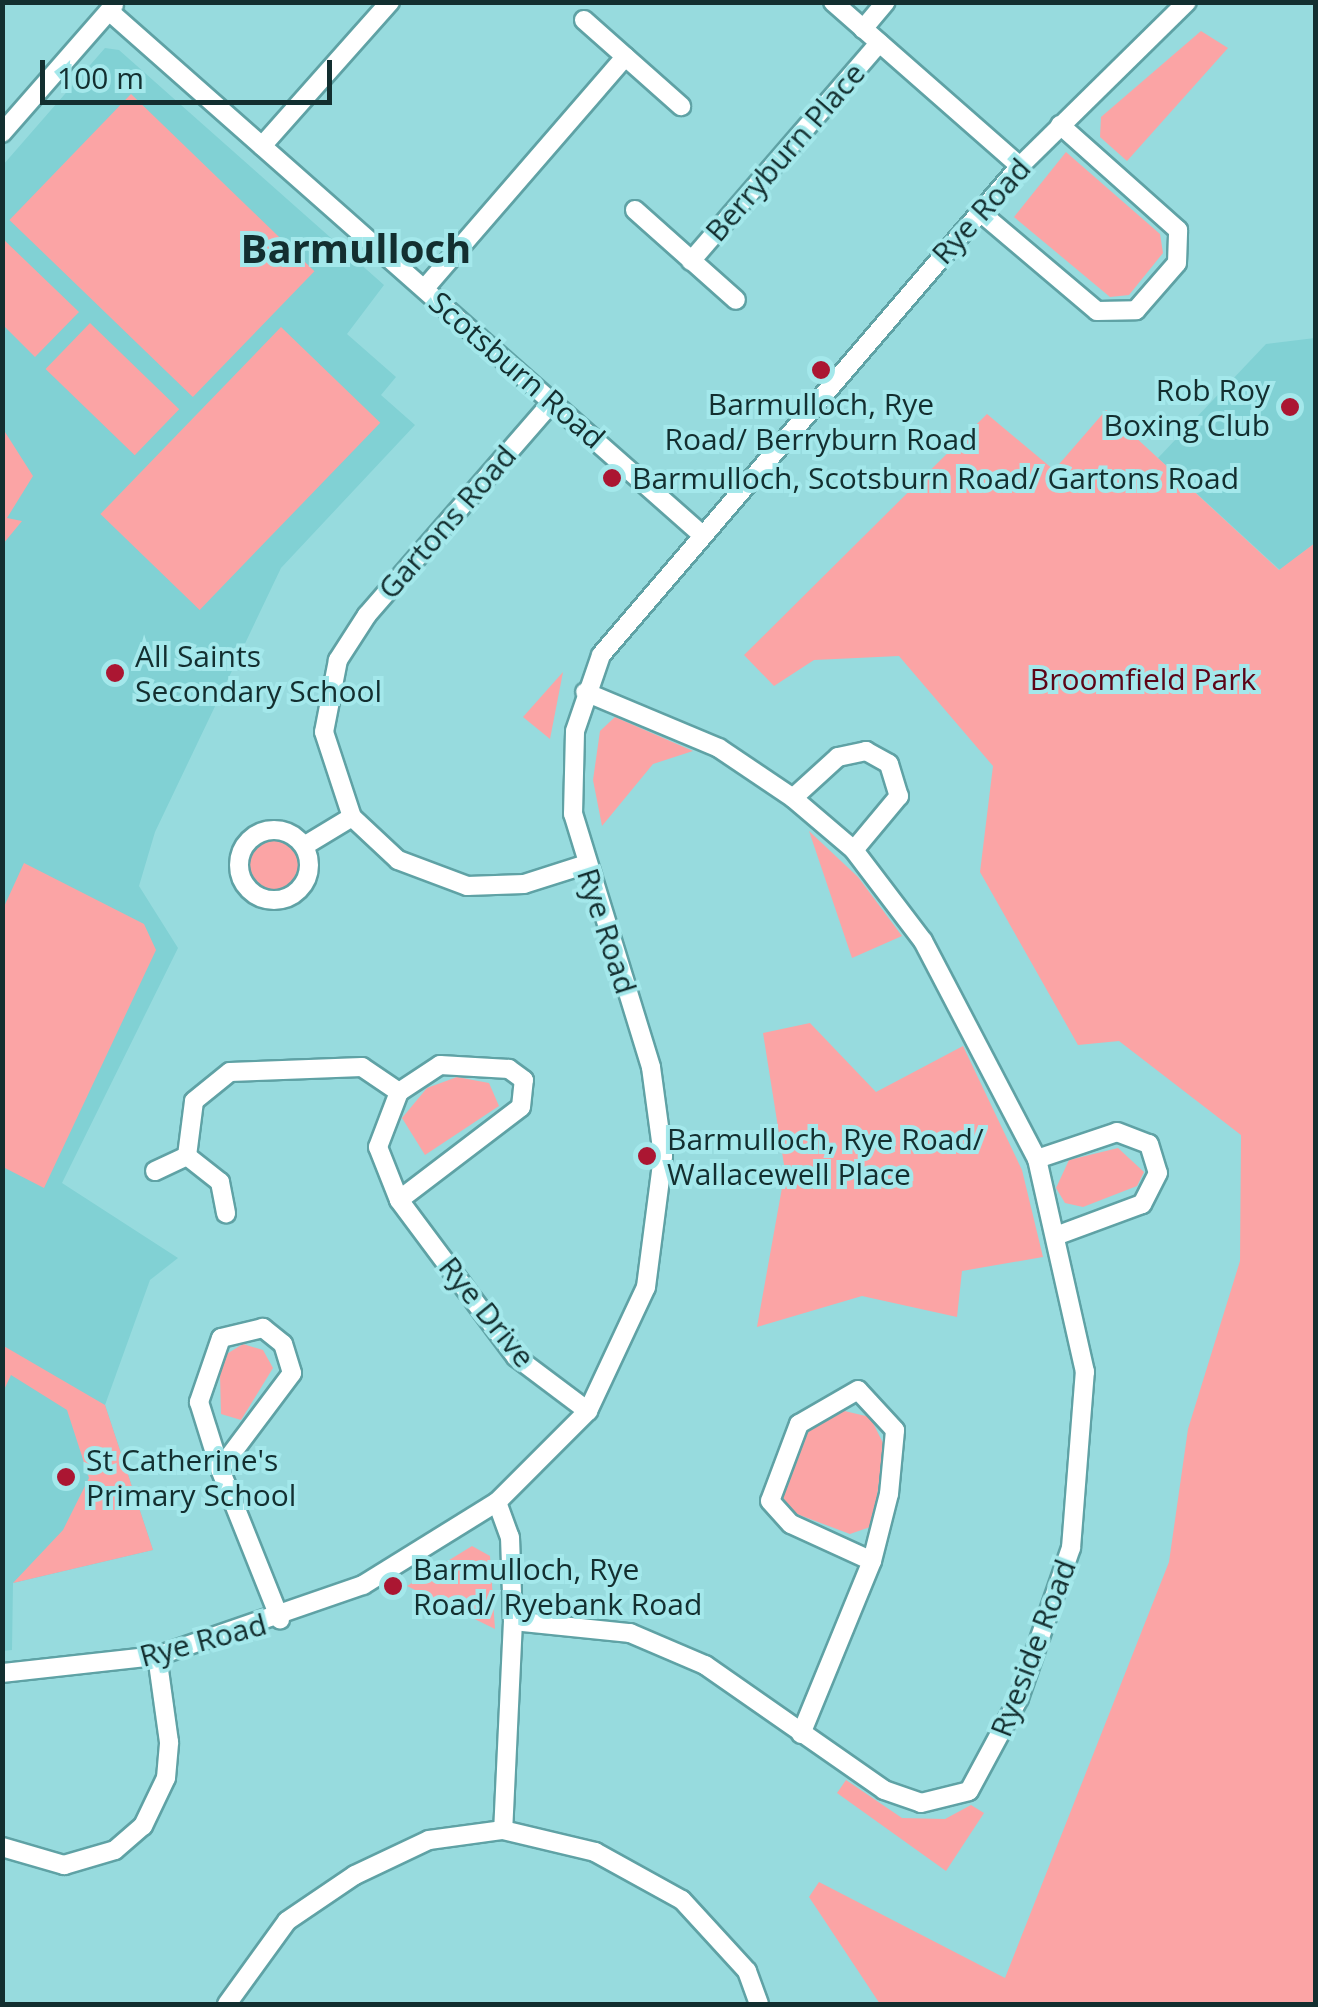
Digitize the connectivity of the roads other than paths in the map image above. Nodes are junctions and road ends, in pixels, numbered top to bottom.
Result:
1 (390, 2) edge
2 (833, 2) edge
3 (886, 2) edge
4 (1187, 2) edge
5 (113, 7) edge
6 (584, 20) dead end
7 (864, 29) junction
8 (879, 43) junction
9 (625, 57) junction
10 (681, 106) dead end
11 (1060, 125) junction
12 (4, 128) edge
13 (262, 146) junction
14 (1020, 166) junction
15 (635, 210) dead end
16 (980, 212) junction
17 (691, 261) junction
18 (424, 288) junction
19 (736, 300) dead end
20 (553, 401) junction
21 (700, 532) junction
22 (585, 692) junction
23 (794, 798) junction
24 (352, 817) junction
25 (304, 846) junction
26 (854, 850) junction
27 (584, 865) junction
28 (399, 1092) junction
29 (187, 1156) junction
30 (1038, 1159) junction
31 (155, 1170) dead end
32 (399, 1200) junction
33 (226, 1212) dead end
34 (1061, 1234) junction
35 (588, 1411) junction
36 (220, 1469) junction
37 (497, 1502) junction
38 (872, 1561) junction
39 (280, 1620) junction
40 (513, 1622) junction
41 (157, 1656) junction
42 (2, 1673) edge
43 (801, 1734) junction
44 (503, 1830) junction
45 (2, 1847) edge
46 (227, 2004) edge
47 (759, 2004) edge

1 - 13 street
2 - 7 street
3 - 7 street
4 - 11 street, Rye Road
5 - 12 street
5 - 13 street, Scotsburn Road
6 - 9 street
7 - 8 street
8 - 14 street
8 - 17 street, Berryburn Place
9 - 10 street
9 - 18 street
11 - 14 street, Rye Road
11 - 16 street
13 - 18 street, Scotsburn Road
14 - 16 street, Rye Road
15 - 17 street, Berryburn Place
16 - 21 street, Rye Road
17 - 19 street, Berryburn Place
18 - 20 street, Scotsburn Road
20 - 21 street, Scotsburn Road
20 - 24 street, Gartons Road
21 - 22 street, Rye Road
22 - 23 street, Ryeside Road
22 - 27 street, Rye Road
23 - 26 street, Ryeside Road
23 - 26 street
24 - 25 street
24 - 27 street, Gartons Road
25 - 25 street
26 - 30 street, Ryeside Road
27 - 35 street, Rye Road
28 - 29 street
28 - 32 street, Rye Drive
28 - 32 street
29 - 31 street
29 - 33 street
30 - 34 street, Ryeside Road
30 - 34 street
32 - 35 street, Rye Drive
34 - 43 street, Ryeside Road
35 - 37 street, Rye Road
36 - 36 street
36 - 39 street
37 - 39 street, Rye Road
37 - 40 street
38 - 38 street
38 - 43 street
39 - 41 street, Rye Road
40 - 43 street, Ryeside Road
40 - 44 street
41 - 42 street, Rye Road
41 - 45 street
44 - 46 street
44 - 47 street

